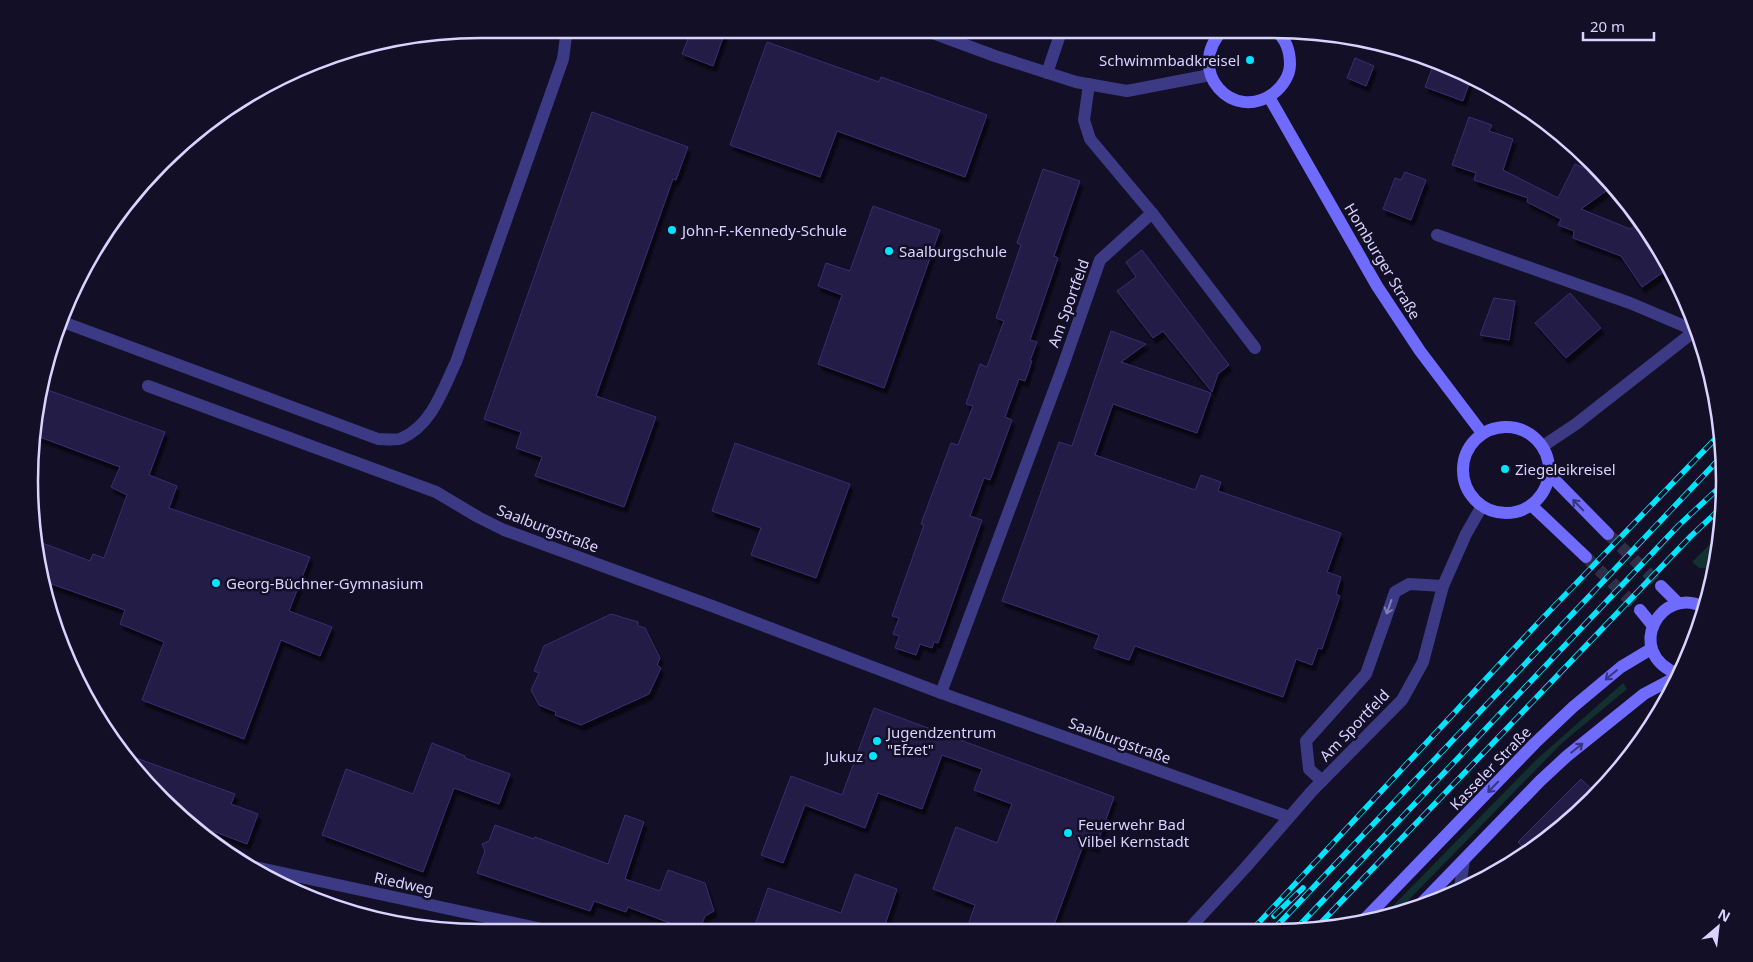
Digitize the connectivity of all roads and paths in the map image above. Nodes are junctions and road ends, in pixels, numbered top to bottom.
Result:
1 (566, 38) edge
2 (946, 38) edge
3 (1059, 38) edge
4 (1215, 38) edge
5 (1283, 38) edge
6 (1047, 73) junction
7 (1210, 75) junction
8 (1089, 84) junction
9 (1269, 97) junction
10 (1152, 213) junction
11 (1437, 235) dead end
12 (66, 323) edge
13 (1688, 328) edge
14 (1691, 335) edge
15 (1255, 348) dead end
16 (148, 386) dead end
17 (1482, 434) junction
18 (1542, 446) junction
19 (1549, 474) junction
20 (1531, 505) junction
21 (1482, 506) junction
22 (1608, 534) tunnel mouth
23 (1586, 557) tunnel mouth
24 (1443, 586) junction
25 (1662, 586) tunnel mouth
26 (1678, 603) junction
27 (1697, 605) edge
28 (1640, 610) tunnel mouth
29 (1653, 626) junction
30 (1651, 648) junction
31 (1672, 672) edge
32 (1668, 681) edge
33 (941, 694) junction
34 (1322, 781) junction
35 (1289, 817) junction
36 (1464, 860) junction
37 (268, 870) edge
38 (1461, 882) edge
39 (1429, 896) edge
40 (1371, 913) edge
41 (519, 924) edge
42 (1194, 924) edge

1 - 12 street
2 - 6 street
3 - 6 street
4 - 7 street
5 - 9 street
6 - 8 street
7 - 8 street
7 - 9 street
8 - 10 street
9 - 17 street, Homburger Straße
10 - 15 street
10 - 33 street, Am Sportfeld
11 - 13 street
14 - 18 street
16 - 33 street, Saalburgstraße
17 - 18 street
17 - 21 street
18 - 19 street
19 - 20 street
22 -> 19 street
20 - 21 street
20 - 23 street
21 - 24 street, Am Sportfeld
24 - 34 street, Am Sportfeld
24 -> 34 street
25 - 26 street
26 - 27 street
26 - 29 street
28 - 29 street
29 - 30 street
30 - 31 street
30 -> 40 street, Kasseler Straße
36 -> 32 street
33 - 35 street, Saalburgstraße
34 - 35 street, Am Sportfeld
35 - 42 street, Am Sportfeld
36 - 38 street
36 - 39 street
37 - 41 street, Riedweg

